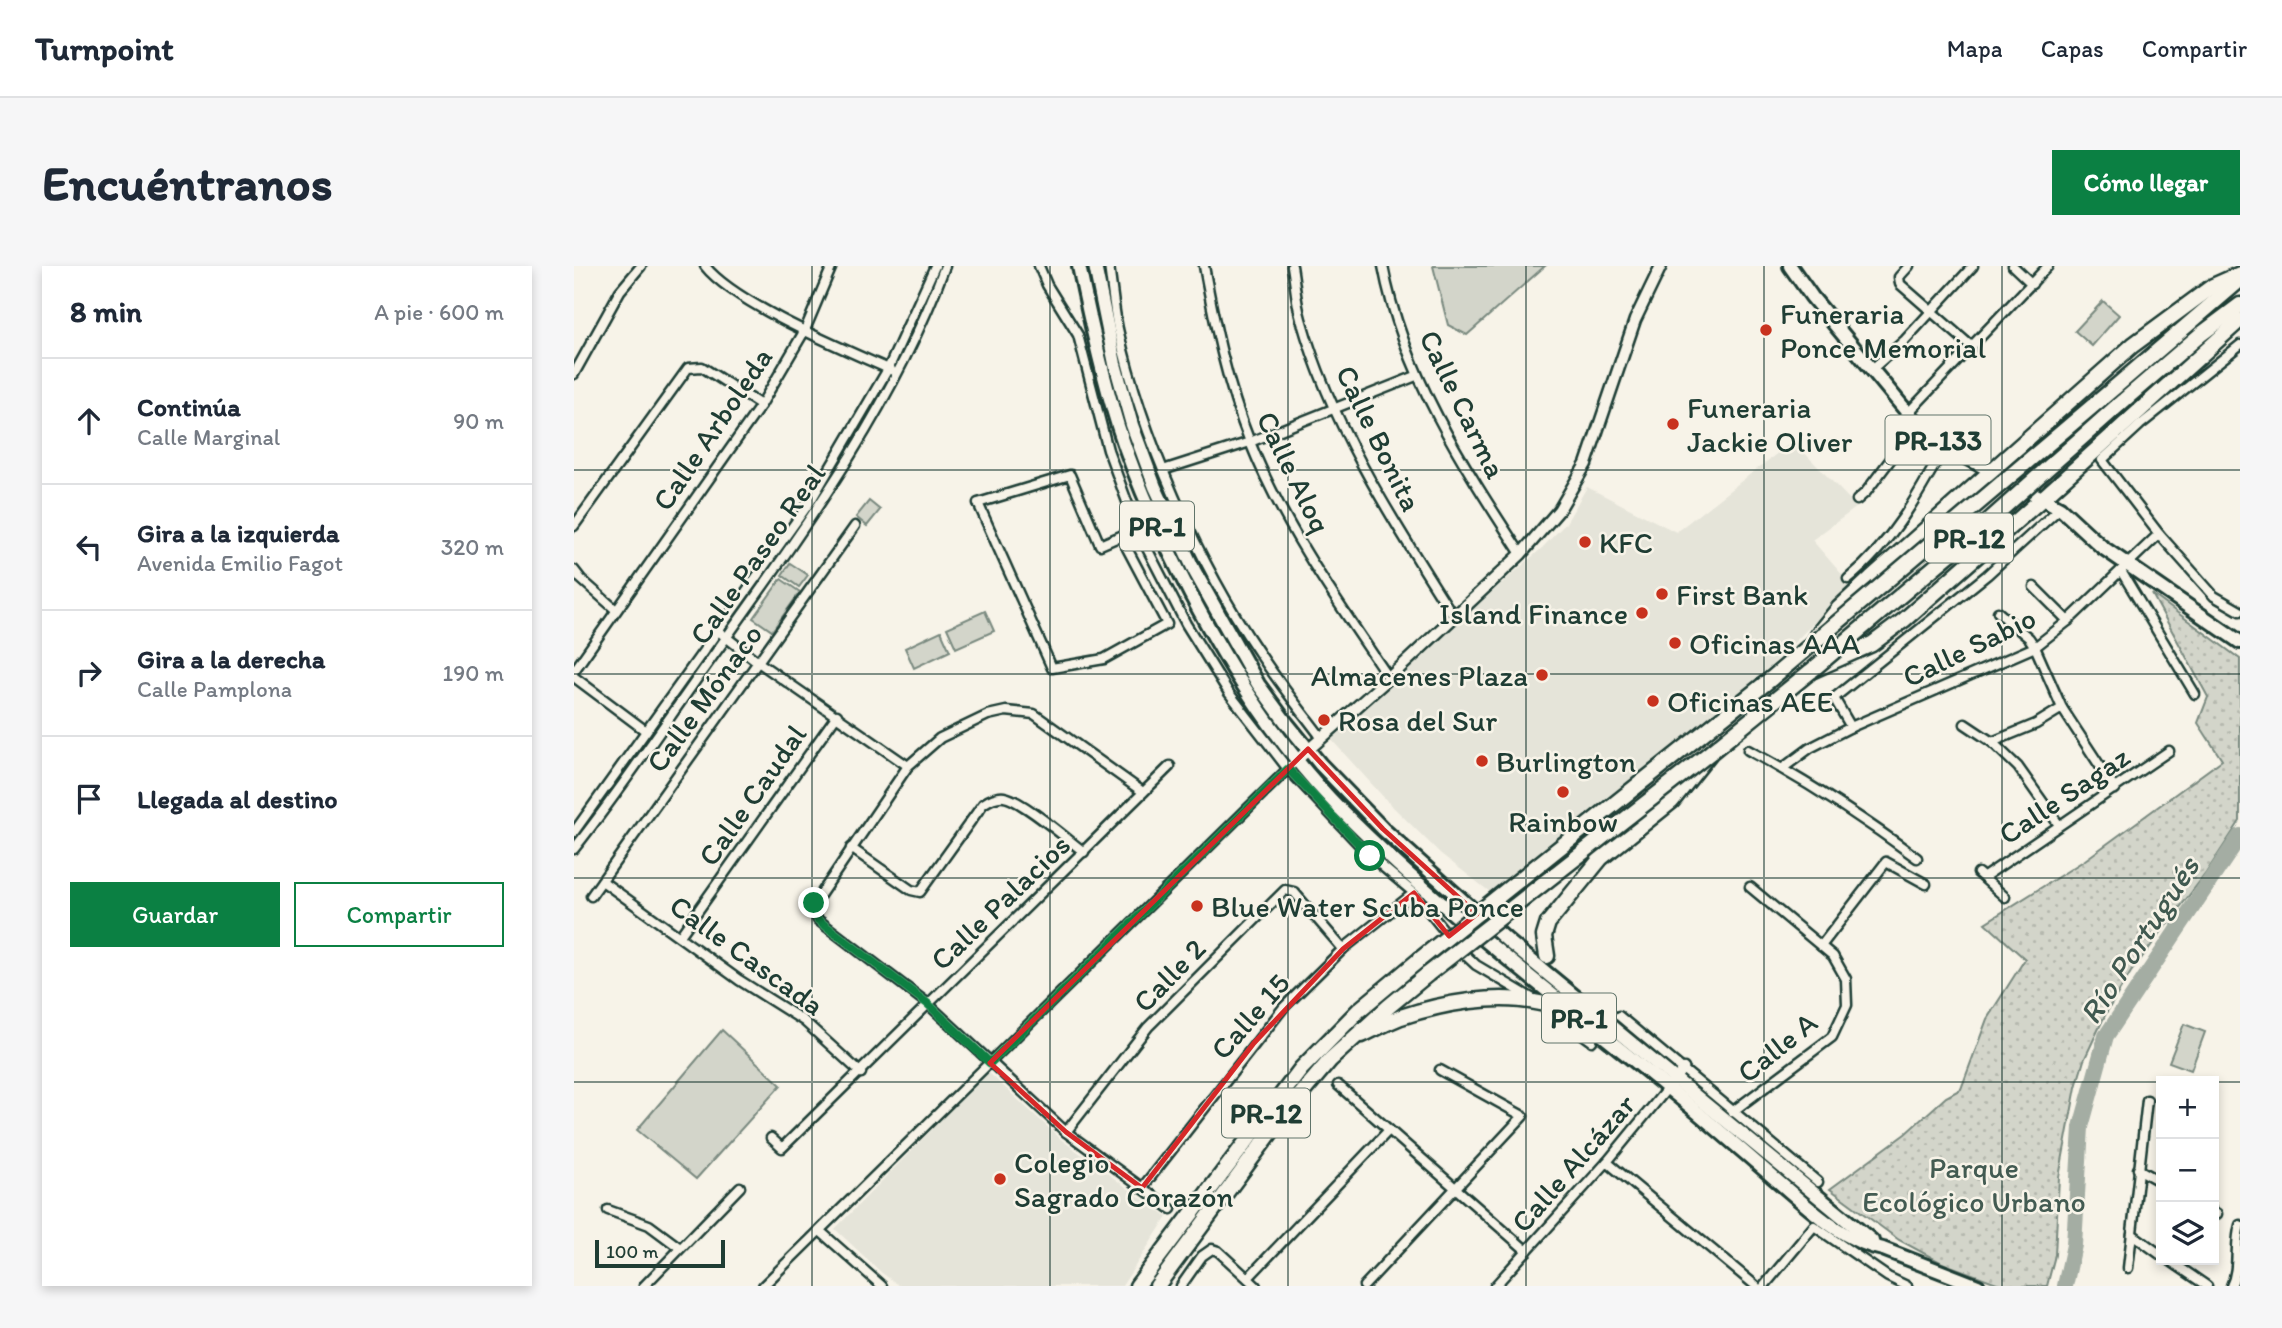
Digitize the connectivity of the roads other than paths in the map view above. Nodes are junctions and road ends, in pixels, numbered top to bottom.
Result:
1 (641, 266) edge
2 (705, 266) edge
3 (832, 266) edge
4 (935, 266) edge
5 (945, 266) edge
6 (1040, 266) edge
7 (1079, 266) edge
8 (1095, 266) edge
9 (1109, 266) edge
10 (1204, 266) edge
11 (1292, 266) edge
12 (1383, 266) edge
13 (1661, 266) edge
14 (1790, 266) edge
15 (1909, 266) edge
16 (1973, 266) edge
17 (2013, 266) edge
18 (2049, 266) edge
19 (2240, 274) edge
20 (2240, 280) edge
21 (2032, 284) junction
22 (2240, 305) edge
23 (1931, 312) junction
24 (2240, 320) edge
25 (804, 330) junction
26 (2240, 345) edge
27 (1972, 347) junction
28 (888, 369) junction
29 (1871, 370) junction
30 (897, 373) junction
31 (574, 374) edge
32 (1416, 376) junction
33 (761, 405) junction
34 (1334, 408) junction
35 (1908, 413) junction
36 (1918, 423) junction
37 (1250, 442) junction
38 (1945, 446) junction
39 (1163, 470) junction
40 (1991, 470) junction
41 (2044, 497) junction
42 (1857, 500) dead end
43 (2060, 508) junction
44 (574, 526) edge
45 (855, 526) dead end
46 (1137, 529) junction
47 (2159, 534) junction
48 (1121, 537) junction
49 (1521, 554) junction
50 (2124, 568) junction
51 (574, 570) edge
52 (1848, 579) dead end
53 (2034, 587) dead end
54 (616, 610) junction
55 (2240, 611) edge
56 (1998, 612) dead end
57 (1454, 617) junction
58 (2068, 621) junction
59 (718, 631) junction
60 (727, 637) junction
61 (2240, 642) edge
62 (2035, 647) junction
63 (1798, 656) junction
64 (758, 662) junction
65 (574, 671) edge
66 (1811, 671) junction
67 (574, 677) edge
68 (1389, 678) junction
69 (2195, 694) dead end
70 (2062, 708) junction
71 (837, 715) junction
72 (1965, 723) dead end
73 (1851, 727) junction
74 (646, 731) junction
75 (1321, 737) junction
76 (1992, 742) junction
77 (1308, 749) junction
78 (1748, 750) dead end
79 (2169, 751) dead end
80 (1711, 752) junction
81 (1292, 764) junction
82 (908, 766) junction
83 (1170, 766) dead end
84 (1783, 768) junction
85 (2115, 789) junction
86 (1143, 792) junction
87 (2059, 825) junction
88 (574, 832) edge
89 (851, 848) junction
90 (574, 849) edge
91 (1084, 852) junction
92 (1917, 858) dead end
93 (602, 881) junction
94 (1926, 884) dead end
95 (1750, 887) dead end
96 (1414, 893) junction
97 (591, 896) dead end
98 (2005, 897) dead end
99 (680, 936) junction
100 (1821, 946) junction
101 (1343, 949) junction
102 (1547, 956) dead end
103 (1540, 1003) junction
104 (928, 1004) junction
105 (1619, 1016) dead end
106 (1350, 1039) junction
107 (1592, 1041) dead end
108 (990, 1063) junction
109 (1440, 1070) dead end
110 (861, 1073) junction
111 (1676, 1078) junction
112 (1338, 1085) dead end
113 (2147, 1100) dead end
114 (1732, 1112) junction
115 (1389, 1130) junction
116 (1066, 1132) junction
117 (771, 1138) dead end
118 (1607, 1163) junction
119 (2138, 1169) junction
120 (2156, 1179) edge
121 (1818, 1182) dead end
122 (740, 1187) dead end
123 (1142, 1188) junction
124 (1455, 1189) junction
125 (1171, 1209) dead end
126 (608, 1210) dead end
127 (2240, 1225) edge
128 (820, 1231) junction
129 (2132, 1234) junction
130 (680, 1248) junction
131 (1527, 1251) junction
132 (2156, 1251) edge
133 (2176, 1265) edge
134 (2128, 1268) dead end
135 (1248, 1278) junction
136 (644, 1286) edge
137 (764, 1286) edge
138 (882, 1286) edge
139 (1137, 1286) edge
140 (1157, 1286) edge
141 (1181, 1286) edge
142 (1256, 1286) edge
143 (1363, 1286) edge
144 (1495, 1286) edge
145 (1756, 1286) edge
146 (1764, 1286) edge
147 (1907, 1286) edge
148 (1975, 1286) edge
149 (2207, 1286) edge
150 (2231, 1286) edge

1 - 31 street
2 - 25 street
3 - 25 street, Calle Arboleda
4 - 28 street, Calle Paseo Real
5 - 30 street, Calle Paseo Real
6 - 46 street
7 - 81 main road, PR-1
8 - 77 main road, PR-1
9 - 39 street
10 - 37 street, Calle Aloq
11 - 34 street, Calle Bonita
12 - 32 street, Calle Carma
13 - 49 street
14 - 29 main road, PR-133
15 - 23 street
16 - 23 street
17 - 21 street
18 - 21 street
19 - 40 highway
20 - 63 highway, PR-12, bridge
21 - 27 street
22 - 66 highway, PR-12, bridge
23 - 27 street
23 - 29 street
24 - 41 highway
25 - 28 street
25 - 33 street, Calle Arboleda
26 - 47 street
27 - 35 street
28 - 30 street
28 - 59 street, Calle Paseo Real
29 - 35 main road, PR-133
30 - 60 street, Calle Paseo Real
32 - 34 street
32 - 49 street, Calle Carma
33 - 44 street
33 - 54 street, Calle Arboleda
34 - 37 street
34 - 57 street, Calle Bonita
35 - 36 main road, PR-133
36 - 38 main road, PR-133
36 - 42 street
37 - 39 street
37 - 68 street, Calle Aloq
38 - 40 main road, PR-133
38 - 52 street
39 - 75 street
40 - 41 main road, PR-133
40 - 63 highway, bridge
41 - 43 main road, PR-133
41 - 66 highway, bridge
43 - 50 main road, PR-133
43 - 73 street
45 - 64 street, Calle Mónaco
46 - 48 street
46 - 81 street
47 - 50 street, Calle Sabio
47 - 55 street
48 - 48 street
49 - 57 street
50 - 58 street, Calle Sabio
50 - 61 main road, PR-133
50 - 69 street
51 - 54 street
53 - 58 street
54 - 65 street, Calle Arboleda
56 - 62 street
57 - 68 street
58 - 62 street, Calle Sabio
59 - 60 street
59 - 74 street, Calle Paseo Real
60 - 64 street
60 - 90 street, Calle Paseo Real
62 - 70 street
62 - 73 street, Calle Sabio
63 - 139 highway, PR-12, bridge
64 - 71 street
64 - 93 street, Calle Mónaco
66 - 80 highway, PR-12
67 - 74 street
68 - 75 street
70 - 76 street
70 - 85 street
71 - 82 street
71 - 99 street, Calle Caudal
72 - 76 street
73 - 84 street, Calle Sabio
74 - 88 street, Calle Paseo Real
75 - 77 street
76 - 87 street
77 - 81 street
77 - 111 main road, PR-1
78 - 84 street
79 - 85 street, Calle Sagaz
80 - 102 highway, bridge
80 - 106 highway, PR-12, bridge
81 - 96 street
81 - 108 street
81 - 111 main road, PR-1
82 - 86 street
82 - 89 street
83 - 86 street, Calle Palacios
84 - 92 street
85 - 87 street, Calle Sagaz
86 - 91 street, Calle Palacios
87 - 98 street, Calle Sagaz
89 - 91 street
89 - 104 street
91 - 104 street, Calle Palacios
93 - 97 street, Calle Mónaco
93 - 99 street, Calle Cascada
94 - 100 street
95 - 100 street, Calle A
96 - 101 street, Calle 15
96 - 103 street
99 - 110 street, Calle Cascada
100 - 114 street, Calle A
101 - 116 street, Calle 2
101 - 123 street, Calle 15
103 - 106 highway
103 - 107 street
104 - 108 street
104 - 110 street, Calle Palacios
105 - 111 street
106 - 140 highway, PR-12
108 - 116 street
108 - 128 street
109 - 124 street
110 - 117 street, Calle Palacios
111 - 114 street
111 - 118 street, Calle Alcázar
111 - 148 main road, PR-1
112 - 115 street
113 - 119 street
114 - 121 street
115 - 124 street
115 - 135 street
116 - 123 street
118 - 131 street, Calle Alcázar
118 - 145 street
119 - 120 street
119 - 129 street
122 - 130 street
123 - 125 street
124 - 131 street
124 - 143 street
126 - 130 street
127 - 150 street
128 - 137 street
128 - 138 street
129 - 132 street
129 - 134 street
130 - 136 street
131 - 144 street, Calle Alcázar
133 - 149 street
135 - 141 street
135 - 142 street
146 - 147 street

